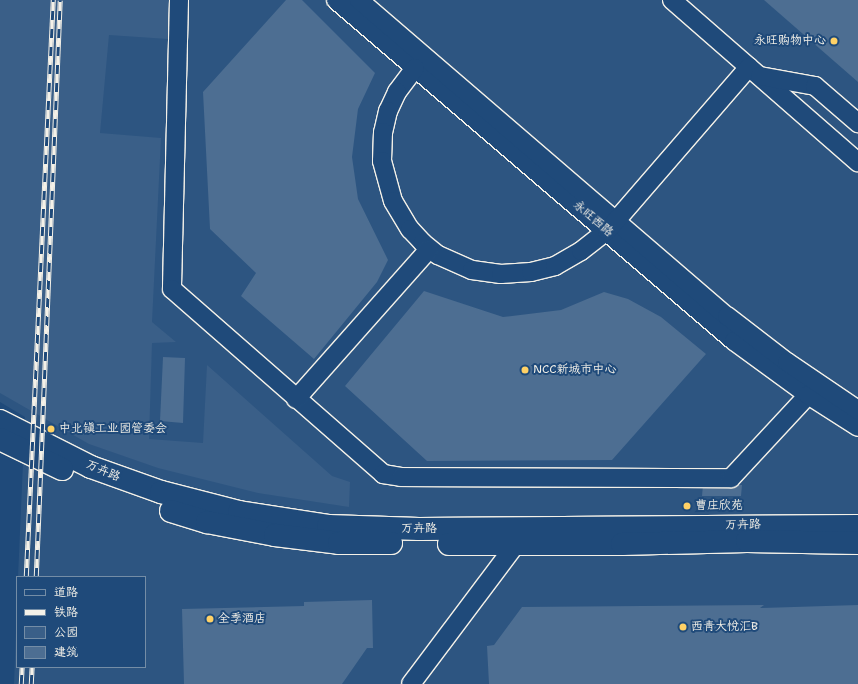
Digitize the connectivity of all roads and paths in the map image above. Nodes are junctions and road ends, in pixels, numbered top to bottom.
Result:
1 (179, 0) edge
2 (336, 0) edge
3 (672, 0) edge
4 (359, 4) edge
5 (415, 68) junction
6 (754, 72) junction
7 (858, 123) edge
8 (858, 162) edge
9 (611, 226) junction
10 (429, 249) junction
11 (808, 395) junction
12 (296, 399) junction
13 (858, 410) edge
14 (0, 421) edge
15 (858, 427) edge
16 (0, 439) edge
17 (858, 526) edge
18 (858, 543) edge
19 (516, 544) junction
20 (411, 684) edge

1 - 12 street
2 - 4 street, 永旺西路
3 - 6 street
4 - 5 street, 永旺西路
4 - 9 street, 永旺西路
5 - 9 street, 永旺西路
5 - 10 street
6 - 7 street
6 - 8 street
6 - 9 street
9 - 10 street
9 - 11 street, 永旺西路
9 - 13 street, 永旺西路
10 - 12 street
11 - 12 street
11 - 15 street, 永旺西路
14 - 17 main road, 万卉路
16 - 19 main road, 万卉路
18 - 19 main road, 万卉路
19 - 20 street

